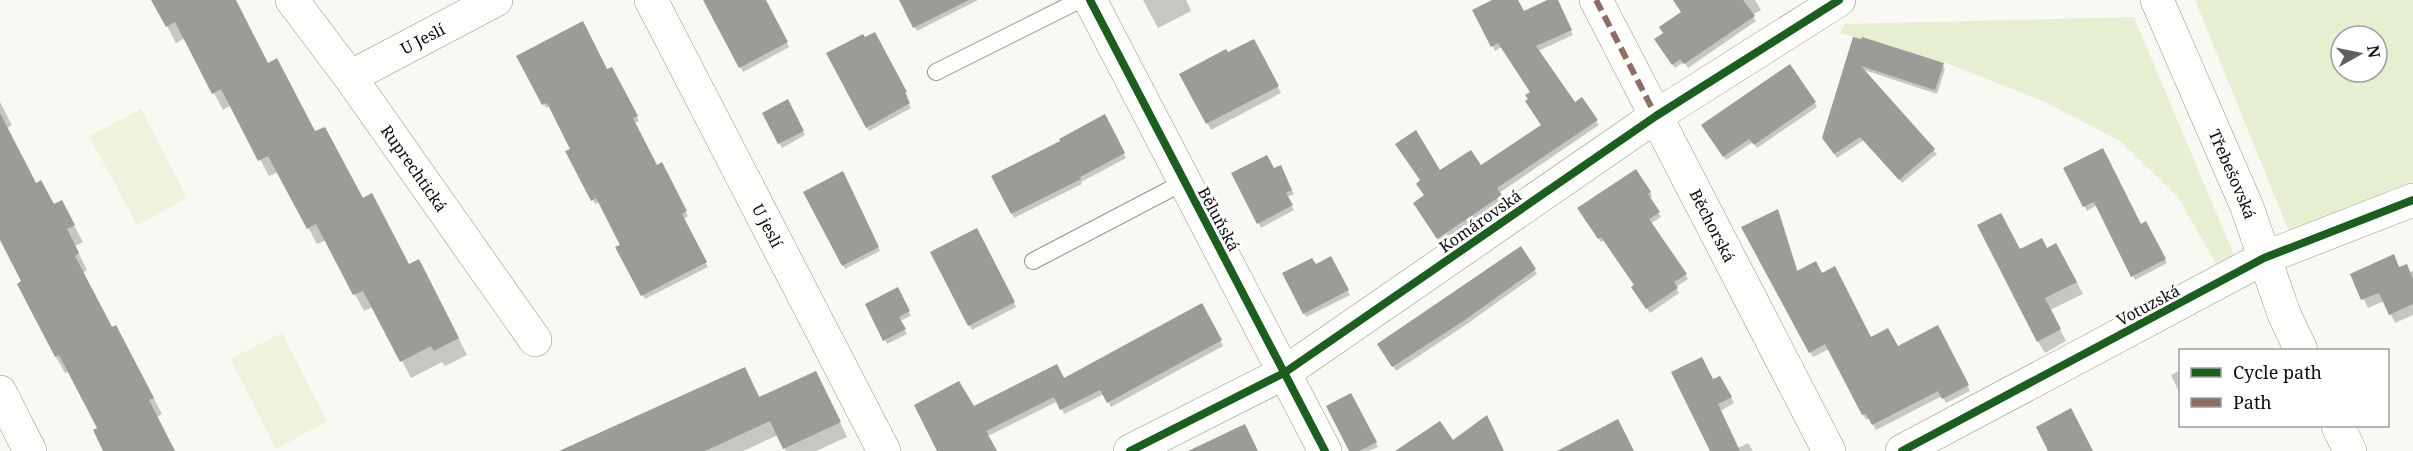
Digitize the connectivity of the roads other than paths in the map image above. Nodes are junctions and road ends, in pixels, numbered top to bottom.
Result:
1 (292, 0) edge
2 (496, 0) edge
3 (651, 0) edge
4 (1080, 0) edge
5 (1090, 0) edge
6 (1596, 0) edge
7 (1839, 0) edge
8 (2157, 0) edge
9 (936, 72) dead end
10 (350, 77) junction
11 (1656, 116) junction
12 (1184, 182) junction
13 (2413, 200) edge
14 (2264, 258) junction
15 (1033, 261) dead end
16 (535, 340) dead end
17 (2300, 349) edge
18 (1284, 373) junction
19 (0, 393) edge
20 (2338, 427) edge
21 (30, 451) edge
22 (884, 451) edge
23 (1130, 451) edge
24 (1324, 451) edge
25 (1829, 451) edge
26 (1902, 451) edge
27 (2350, 451) edge

1 - 10 street, Ruprechtická
2 - 10 street, U Jeslí
3 - 22 street, U jeslí
4 - 9 lane
5 - 12 street, Běluňská
6 - 11 street, Běchorská
7 - 11 street, Komárovská
8 - 14 street, Třebešovská
10 - 16 street, Ruprechtická
11 - 18 street, Komárovská
11 - 25 street, Běchorská
12 - 15 lane
12 - 18 street, Běluňská
13 - 14 street, Votuzská
14 - 17 street, Třebešovská
14 - 26 street, Votuzská
18 - 23 street, Komárovská
18 - 24 street, Běluňská
19 - 21 street
20 - 27 street

